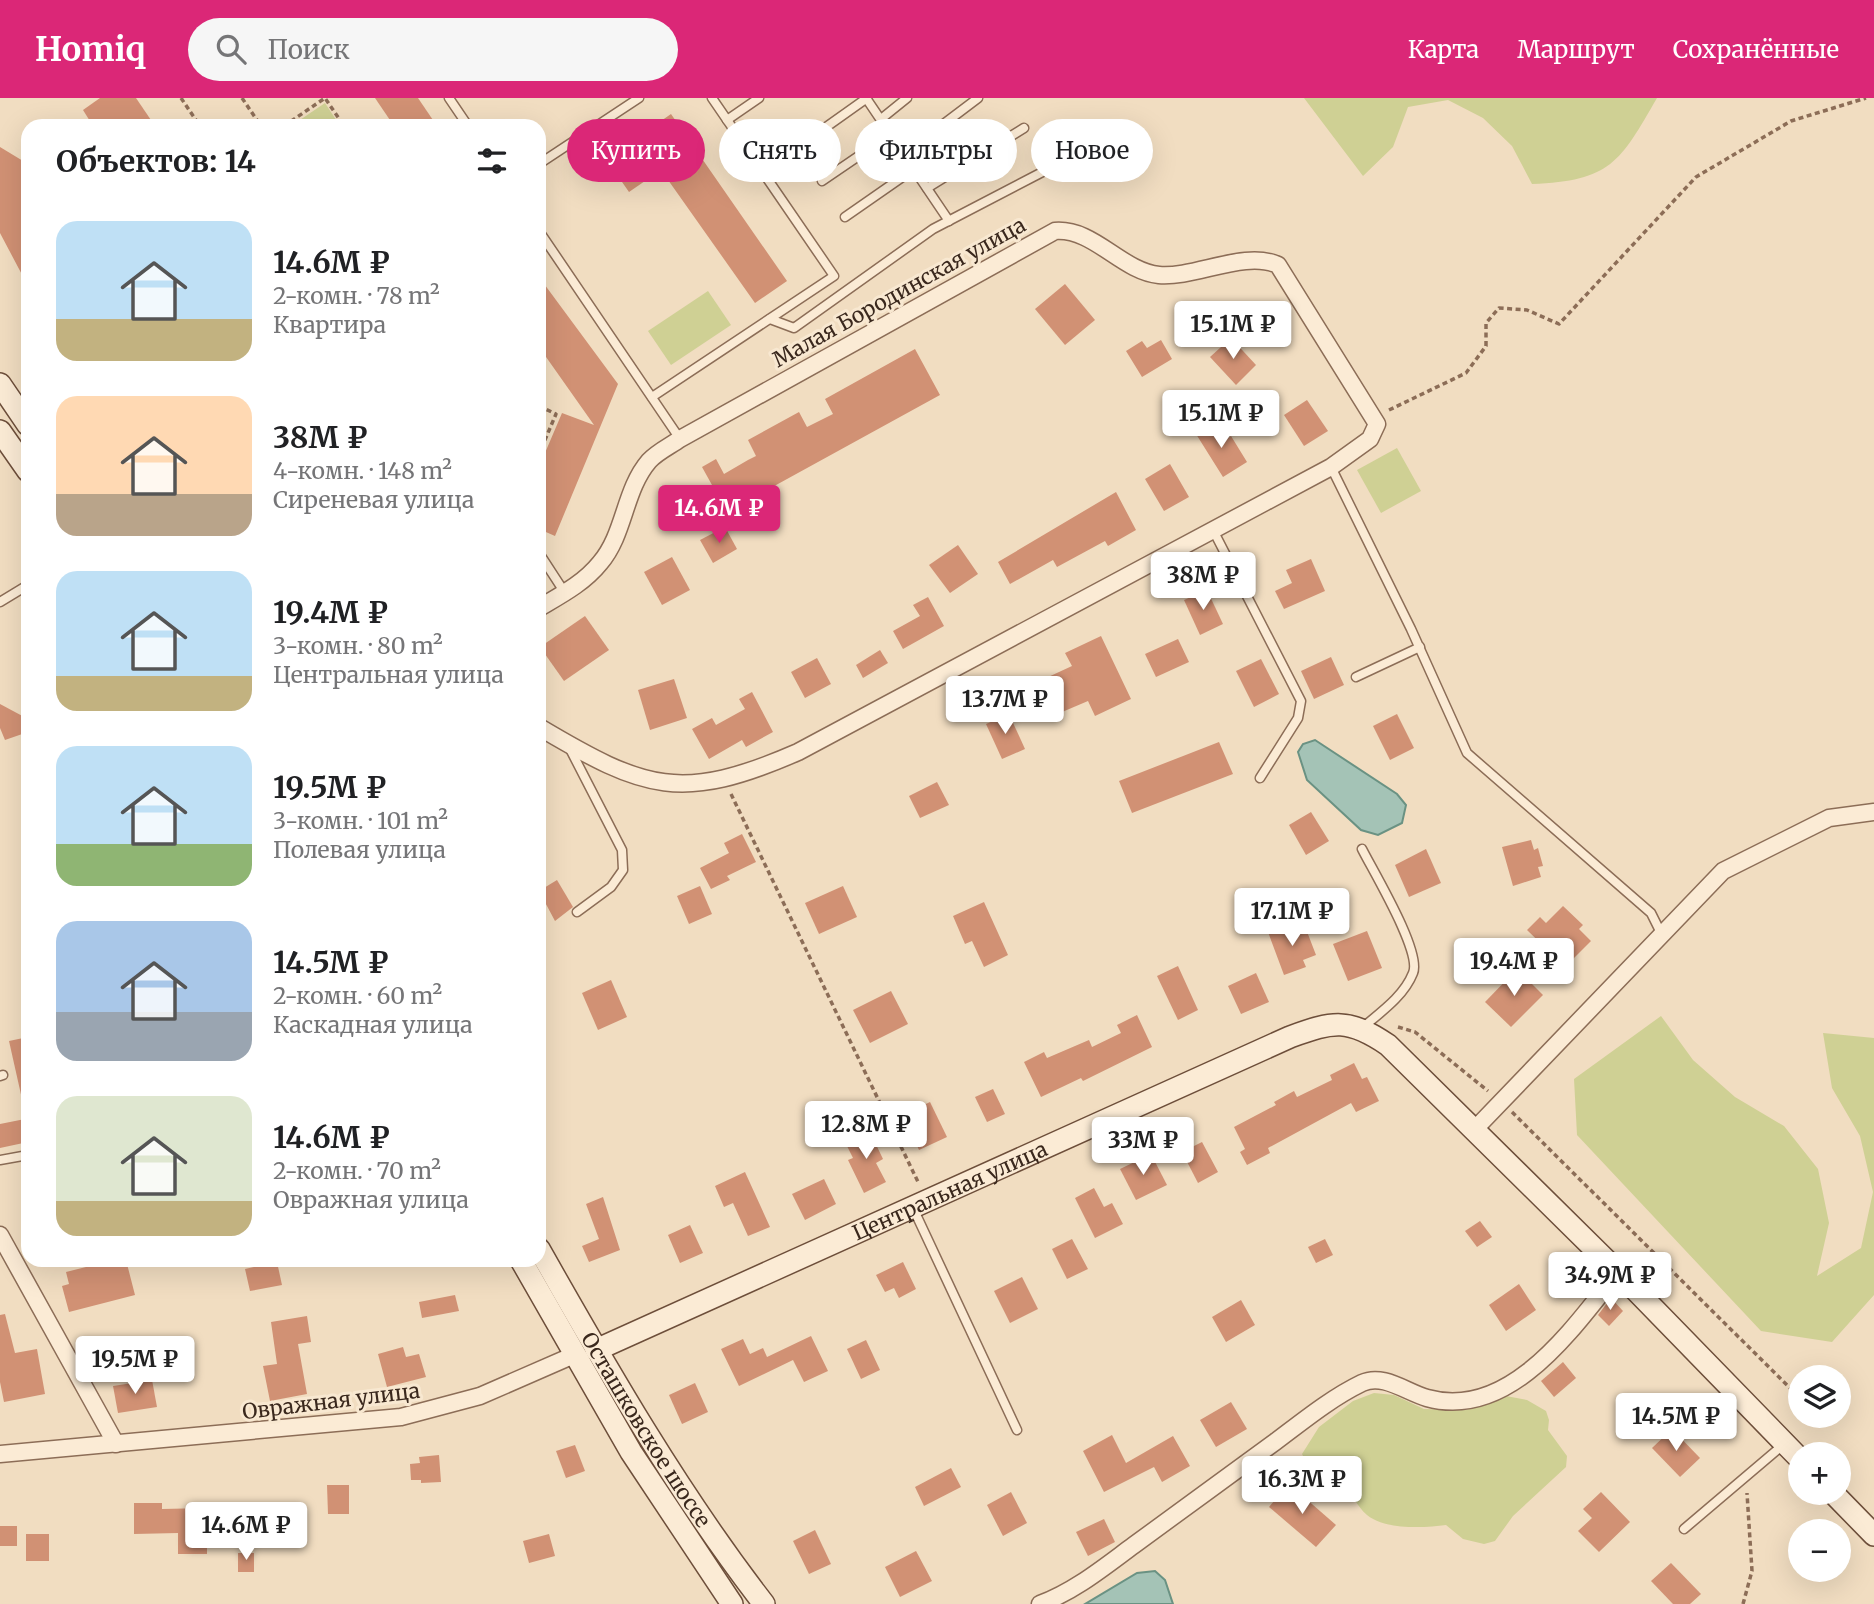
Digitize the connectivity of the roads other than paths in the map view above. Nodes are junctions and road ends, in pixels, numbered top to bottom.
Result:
1 (449, 98) edge
2 (639, 98) edge
3 (712, 98) edge
4 (759, 98) edge
5 (867, 98) edge
6 (907, 98) edge
7 (978, 98) edge
8 (463, 119) edge
9 (726, 119) edge
10 (728, 119) edge
11 (837, 119) edge
12 (880, 119) edge
13 (882, 119) edge
14 (950, 119) edge
15 (1024, 128) dead end
16 (546, 159) edge
17 (1031, 178) edge
18 (770, 182) edge
19 (895, 182) edge
20 (923, 182) edge
21 (927, 188) junction
22 (845, 217) dead end
23 (949, 221) junction
24 (546, 241) edge
25 (770, 318) junction
26 (0, 384) edge
27 (652, 397) junction
28 (21, 415) edge
29 (0, 431) edge
30 (680, 439) junction
31 (21, 461) edge
32 (1331, 467) junction
33 (1213, 530) junction
34 (546, 564) edge
35 (21, 589) edge
36 (565, 593) junction
37 (0, 602) edge
38 (546, 604) edge
39 (1420, 647) junction
40 (1356, 677) dead end
41 (546, 731) edge
42 (568, 744) junction
43 (1261, 778) dead end
44 (1874, 812) edge
45 (1362, 849) dead end
46 (577, 912) dead end
47 (1662, 935) junction
48 (1367, 1024) junction
49 (1475, 1129) junction
50 (21, 1156) edge
51 (0, 1160) edge
52 (920, 1205) junction
53 (0, 1236) edge
54 (546, 1261) edge
55 (525, 1267) edge
56 (1618, 1272) junction
57 (596, 1350) junction
58 (574, 1355) junction
59 (1017, 1430) dead end
60 (116, 1444) junction
61 (1785, 1444) junction
62 (1788, 1447) edge
63 (0, 1454) edge
64 (1845, 1505) edge
65 (1684, 1529) dead end
66 (1874, 1535) edge
67 (732, 1604) edge
68 (764, 1604) edge
69 (1040, 1604) edge

1 - 8 lane
2 - 16 lane
3 - 9 lane
4 - 10 lane
5 - 11 lane
5 - 12 lane
6 - 13 lane
7 - 14 lane
15 - 21 lane
17 - 23 lane
18 - 25 lane
19 - 22 lane
20 - 21 lane
21 - 23 lane
23 - 25 lane
24 - 27 lane
25 - 27 lane
26 - 28 street
27 - 30 lane
29 - 31 street
30 - 32 street, Малая Бородинская улица
30 - 36 street, Малая Бородинская улица
32 - 33 street
32 - 39 lane
33 - 42 street
33 - 43 lane
34 - 36 lane
35 - 37 lane
36 - 38 street, Малая Бородинская улица
39 - 40 lane
39 - 47 lane
41 - 42 street
42 - 46 lane
44 - 47 street
45 - 48 lane
47 - 49 street
48 - 49 street, Центральная улица
48 - 52 street, Центральная улица
49 - 56 street, Центральная улица
50 - 51 lane
52 - 57 street, Центральная улица
52 - 59 lane
53 - 60 street
54 - 57 street, Осташковское шоссе
55 - 58 street, Осташковское шоссе
56 - 61 street, Центральная улица
56 - 69 street
57 - 68 street, Осташковское шоссе
58 - 60 street, Овражная улица
58 - 67 street, Осташковское шоссе
60 - 63 street, Овражная улица
61 - 62 street, Центральная улица
61 - 65 lane
64 - 66 street

